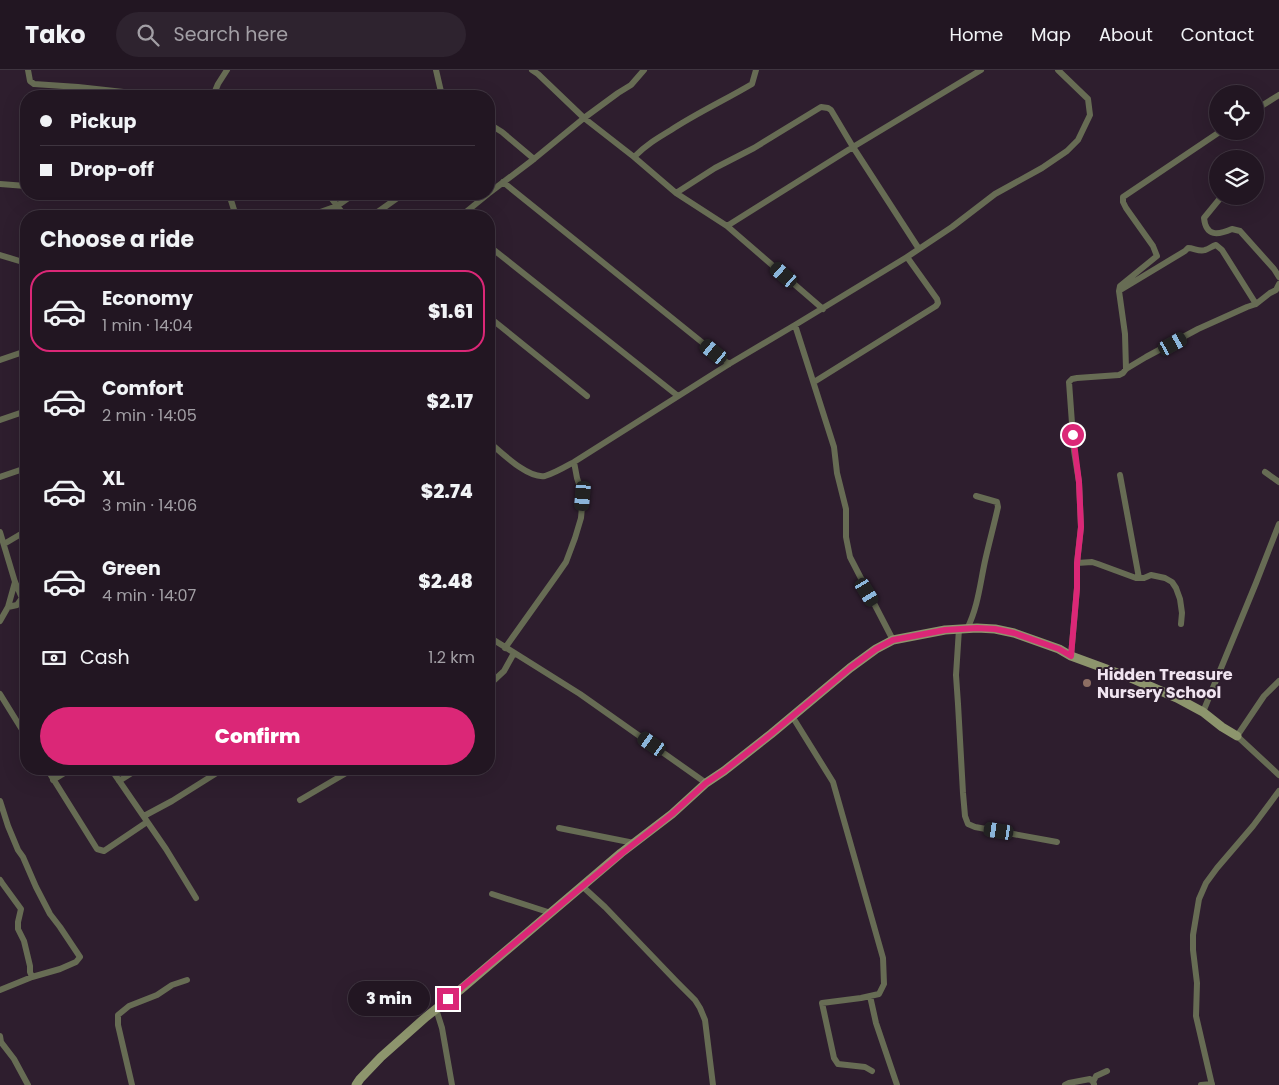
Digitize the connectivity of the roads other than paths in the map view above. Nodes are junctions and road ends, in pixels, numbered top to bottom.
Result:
1 (28, 70) edge
2 (226, 70) edge
3 (436, 70) edge
4 (532, 70) edge
5 (644, 70) edge
6 (756, 70) edge
7 (982, 70) edge
8 (1058, 70) edge
9 (105, 90) edge
10 (216, 90) edge
11 (441, 90) edge
12 (1279, 95) edge
13 (1264, 104) edge
14 (584, 118) junction
15 (495, 128) edge
16 (1209, 139) edge
17 (854, 147) junction
18 (634, 157) junction
19 (534, 159) junction
20 (503, 182) junction
21 (0, 184) edge
22 (20, 186) edge
23 (495, 189) edge
24 (676, 193) junction
25 (332, 200) edge
26 (346, 200) edge
27 (395, 200) edge
28 (481, 200) edge
29 (1215, 205) edge
30 (337, 206) junction
31 (326, 210) edge
32 (340, 210) edge
33 (380, 210) edge
34 (469, 210) edge
35 (727, 226) junction
36 (919, 249) junction
37 (495, 251) edge
38 (0, 255) edge
39 (908, 257) junction
40 (20, 261) edge
41 (1279, 277) edge
42 (1279, 284) edge
43 (1118, 291) junction
44 (1256, 304) junction
45 (822, 309) junction
46 (495, 322) edge
47 (795, 325) junction
48 (20, 353) edge
49 (0, 360) edge
50 (728, 364) junction
51 (1126, 368) junction
52 (814, 382) junction
53 (587, 396) dead end
54 (678, 396) junction
55 (20, 413) edge
56 (0, 420) edge
57 (495, 447) edge
58 (574, 462) junction
59 (20, 470) edge
60 (1265, 472) dead end
61 (1120, 475) dead end
62 (0, 478) edge
63 (1279, 482) edge
64 (976, 496) dead end
65 (1279, 524) edge
66 (0, 532) edge
67 (20, 535) edge
68 (4, 544) junction
69 (1077, 563) junction
70 (1139, 578) junction
71 (15, 582) junction
72 (20, 590) edge
73 (20, 601) edge
74 (8, 607) junction
75 (0, 621) edge
76 (1181, 624) dead end
77 (963, 629) junction
78 (893, 640) junction
79 (495, 641) edge
80 (505, 648) junction
81 (514, 653) junction
82 (1071, 656) junction
83 (495, 679) edge
84 (1279, 681) edge
85 (0, 694) edge
86 (1203, 712) junction
87 (792, 716) junction
88 (20, 726) edge
89 (1237, 736) junction
90 (50, 775) edge
91 (62, 775) edge
92 (115, 775) edge
93 (128, 775) edge
94 (213, 775) edge
95 (343, 775) edge
96 (1279, 775) edge
97 (54, 780) junction
98 (119, 781) junction
99 (706, 783) junction
100 (1279, 791) edge
101 (0, 800) edge
102 (300, 800) dead end
103 (146, 819) junction
104 (559, 828) dead end
105 (1057, 842) dead end
106 (634, 843) junction
107 (0, 880) edge
108 (582, 886) junction
109 (492, 894) dead end
110 (196, 898) dead end
111 (551, 913) junction
112 (32, 976) junction
113 (187, 980) dead end
114 (0, 990) edge
115 (870, 996) junction
116 (436, 1009) junction
117 (0, 1036) edge
118 (872, 1071) dead end
119 (1107, 1071) dead end
120 (1094, 1083) edge
121 (1212, 1084) edge
122 (28, 1085) edge
123 (132, 1085) edge
124 (356, 1085) edge
125 (452, 1085) edge
126 (713, 1085) edge
127 (897, 1085) edge
128 (1064, 1085) edge
129 (1201, 1085) edge

1 - 9 street
2 - 10 street
3 - 11 street
4 - 14 street
5 - 14 street
6 - 18 street
7 - 17 street
8 - 36 street
12 - 13 street
14 - 18 street
14 - 19 street
15 - 19 street
16 - 43 street
17 - 24 street
17 - 35 street
17 - 36 street
18 - 24 street
19 - 20 street
20 - 23 street
20 - 50 street
21 - 22 street
24 - 35 street
25 - 30 street
26 - 30 street
27 - 33 street
28 - 34 street
29 - 41 street
30 - 31 street
30 - 32 street
35 - 45 street
36 - 39 street
37 - 54 street
38 - 40 street
39 - 45 street
39 - 52 street
42 - 44 street
43 - 44 street
43 - 51 street
44 - 51 street
45 - 47 street
46 - 53 street
47 - 50 street
47 - 52 street
48 - 49 street
50 - 54 street
51 - 69 street
52 - 78 street
54 - 58 street
55 - 56 street
57 - 58 street
58 - 80 street
59 - 62 street
60 - 63 street
61 - 70 street
64 - 77 street
65 - 86 street
66 - 68 street
67 - 68 street
68 - 71 street
69 - 70 street
69 - 82 street
70 - 76 street
71 - 72 street
71 - 74 street
73 - 74 street
74 - 75 street
77 - 78 street
77 - 82 street
77 - 105 street
78 - 87 street
79 - 80 street
80 - 81 street
81 - 83 street
81 - 99 street
82 - 86 street
84 - 89 street
85 - 88 street
86 - 89 street
87 - 99 street
87 - 115 street
89 - 96 street
90 - 97 street
91 - 97 street
92 - 98 street
93 - 98 street
94 - 103 street
95 - 102 street
97 - 103 street
98 - 103 street
99 - 106 street
100 - 121 street
101 - 112 street
103 - 110 street
104 - 106 street
106 - 108 street
107 - 112 street
108 - 111 street
108 - 126 street
109 - 111 street
111 - 116 street
112 - 114 street
113 - 123 street
115 - 118 street
115 - 127 street
116 - 124 street
116 - 125 street
117 - 122 street
119 - 120 street
120 - 128 street
121 - 129 street

